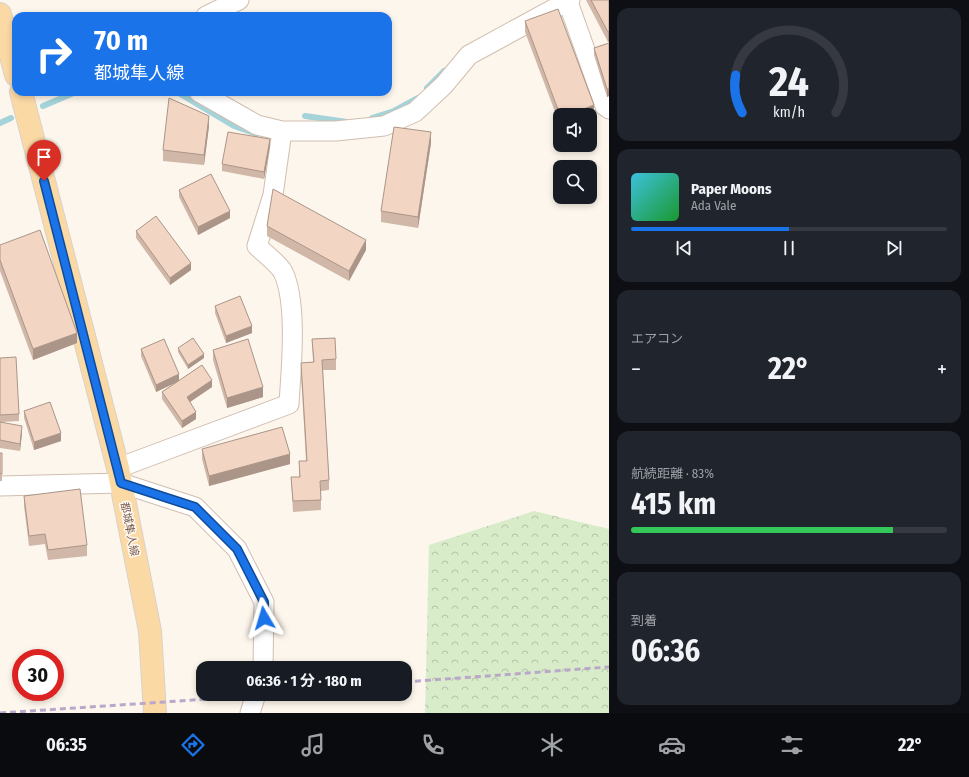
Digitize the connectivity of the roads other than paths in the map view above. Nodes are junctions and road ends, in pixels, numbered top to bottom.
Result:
1 (239, 0) edge
2 (569, 1) edge
3 (214, 12) edge
4 (0, 14) edge
5 (8, 40) edge
6 (12, 57) edge
7 (22, 96) edge
8 (206, 96) edge
9 (609, 109) edge
10 (282, 131) junction
11 (120, 475) junction
12 (0, 486) edge
13 (263, 661) edge
14 (254, 701) edge
15 (155, 713) edge
16 (250, 713) edge

1 - 3 street
2 - 9 street
2 - 10 street
4 - 5 main road
5 - 6 main road
7 - 11 main road, 都城隼人線
8 - 10 street
10 - 11 street
11 - 12 street
11 - 13 street
11 - 15 main road, 都城隼人線
14 - 16 street

